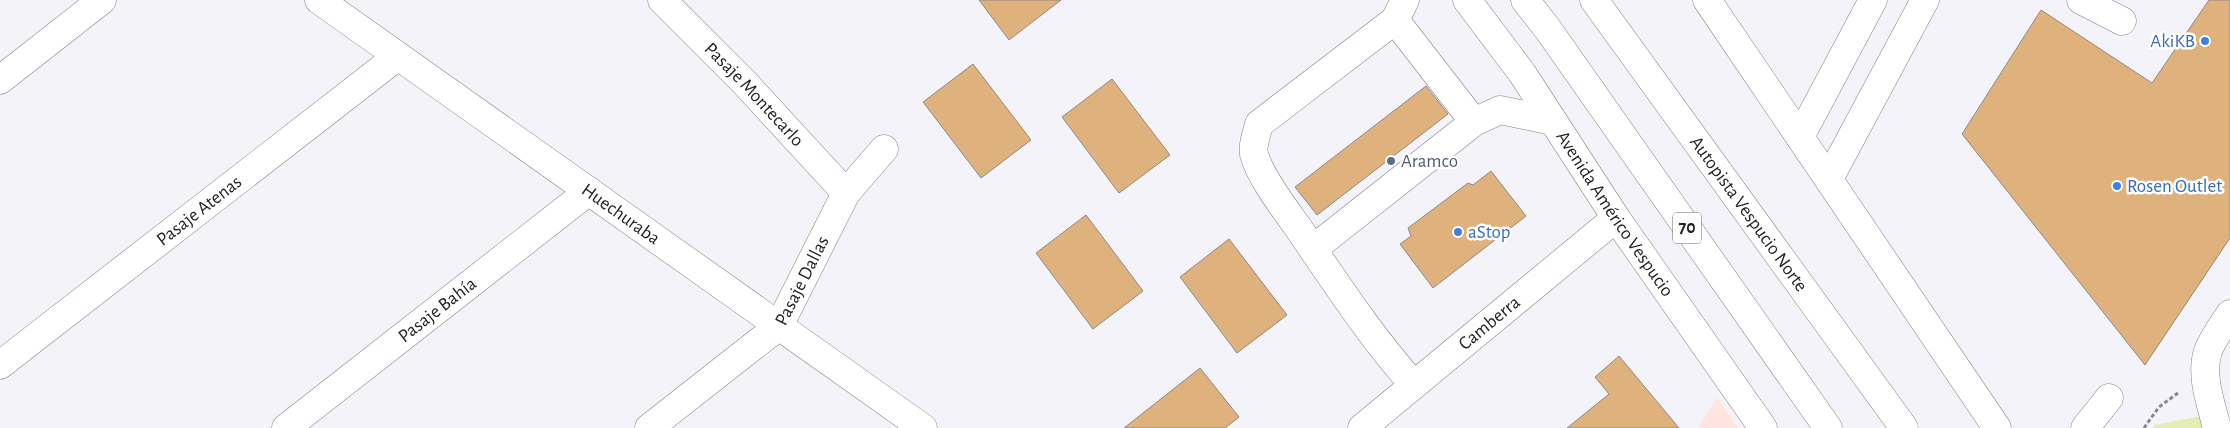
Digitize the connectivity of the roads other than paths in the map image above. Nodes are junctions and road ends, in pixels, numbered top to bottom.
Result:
1 (102, 0) edge
2 (319, 0) edge
3 (662, 0) edge
4 (1467, 0) edge
5 (1525, 0) edge
6 (1594, 0) edge
7 (1707, 0) edge
8 (1873, 0) edge
9 (1925, 0) edge
10 (2080, 0) edge
11 (1400, 10) edge
12 (2122, 22) dead end
13 (398, 56) junction
14 (0, 80) edge
15 (1553, 121) junction
16 (1474, 122) junction
17 (1800, 137) junction
18 (884, 149) dead end
19 (1829, 179) junction
20 (589, 191) junction
21 (846, 193) junction
22 (1616, 218) junction
23 (1313, 249) junction
24 (2230, 314) edge
25 (779, 326) junction
26 (0, 365) edge
27 (1414, 385) junction
28 (2109, 398) dead end
29 (286, 428) edge
30 (649, 428) edge
31 (923, 428) edge
32 (1362, 428) edge
33 (1763, 428) edge
34 (1828, 428) edge
35 (1904, 428) edge
36 (1997, 428) edge
37 (2085, 428) edge
38 (2217, 428) edge

1 - 14 main road
2 - 13 main road, Huechuraba
3 - 21 main road, Pasaje Montecarlo
4 - 15 main road, Avenida Américo Vespucio
5 - 34 main road, 70
6 - 35 main road, Autopista Vespucio Norte
7 - 17 main road
8 - 17 main road
9 - 19 main road
10 - 12 main road
11 - 16 main road
11 - 23 main road
13 - 20 main road, Huechuraba
13 - 26 main road, Pasaje Atenas
15 - 16 main road
15 - 22 main road, Avenida Américo Vespucio
16 - 23 main road
17 - 19 main road
18 - 21 main road, Pasaje Dallas
19 - 36 main road
20 - 25 main road, Huechuraba
20 - 29 main road, Pasaje Bahía
21 - 25 main road, Pasaje Dallas
22 - 27 main road, Camberra
22 - 33 main road, Avenida Américo Vespucio
23 - 27 main road
24 - 38 main road
25 - 30 main road, Pasaje Dallas
25 - 31 main road, Huechuraba
27 - 32 main road, Camberra
28 - 37 main road

